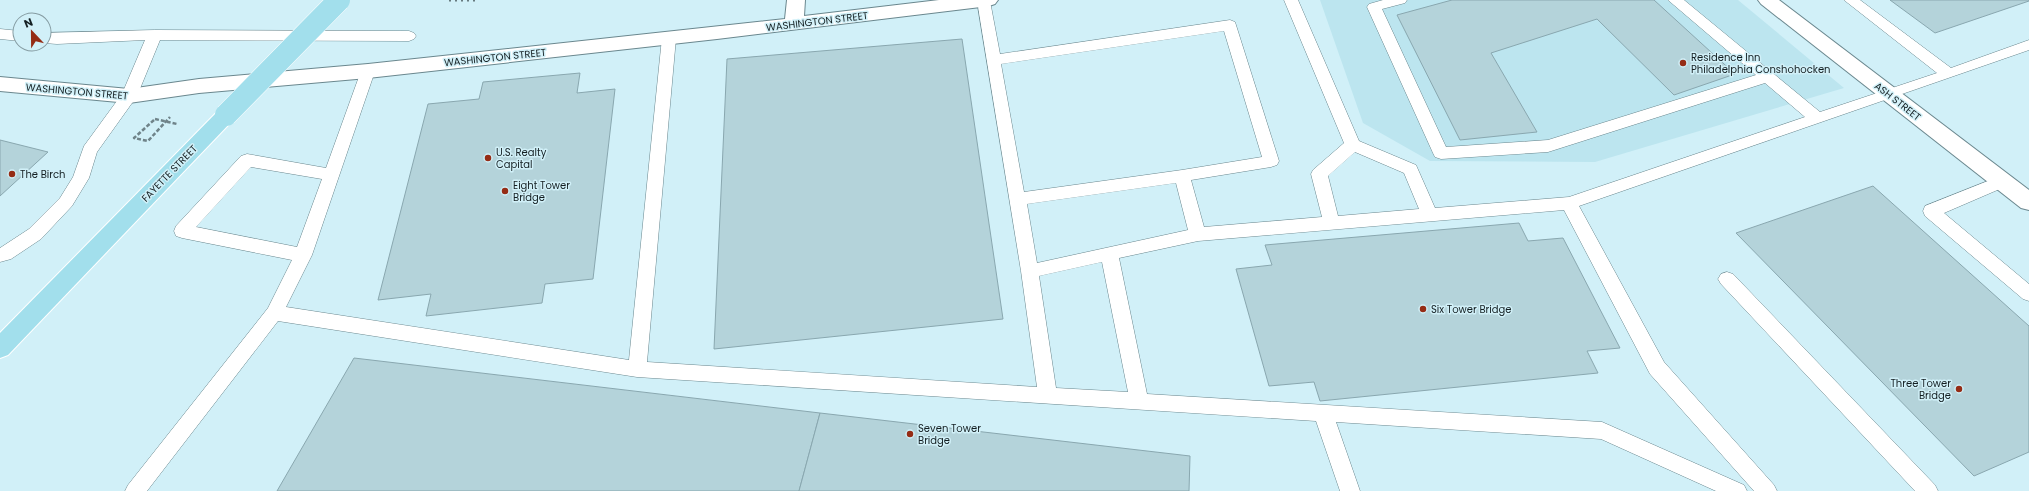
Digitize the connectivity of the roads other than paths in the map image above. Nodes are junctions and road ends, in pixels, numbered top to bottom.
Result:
1 (340, 0) edge
2 (796, 0) edge
3 (986, 0) edge
4 (1291, 0) edge
5 (1400, 0) edge
6 (1675, 0) edge
7 (1767, 0) edge
8 (1851, 0) edge
9 (794, 24) junction
10 (0, 34) edge
11 (12, 35) edge
12 (155, 35) junction
13 (409, 36) dead end
14 (669, 38) junction
15 (52, 39) edge
16 (2029, 45) edge
17 (993, 60) junction
18 (368, 71) junction
19 (1949, 74) junction
20 (1768, 77) junction
21 (0, 84) edge
22 (1890, 95) junction
23 (129, 96) junction
24 (1818, 119) junction
25 (1353, 145) junction
26 (332, 175) junction
27 (1182, 176) junction
28 (2003, 181) junction
29 (1017, 199) junction
30 (2029, 202) edge
31 (1569, 203) junction
32 (1430, 215) junction
33 (1332, 223) junction
34 (1198, 234) junction
35 (1108, 253) junction
36 (0, 255) edge
37 (304, 255) junction
38 (1030, 271) junction
39 (1727, 279) dead end
40 (2029, 294) edge
41 (274, 313) junction
42 (0, 348) edge
43 (637, 370) junction
44 (1048, 396) junction
45 (1139, 401) junction
46 (1323, 413) junction
47 (135, 491) edge
48 (1350, 491) edge
49 (1737, 491) edge
50 (1767, 491) edge
51 (1928, 491) edge

1 - 42 main road, FAYETTE STREET, bridge
2 - 9 street
3 - 9 street, WASHINGTON STREET
3 - 17 lane
4 - 25 lane
5 - 20 lane
6 - 20 lane
7 - 22 street, ASH STREET
8 - 19 lane
9 - 14 street, WASHINGTON STREET
10 - 11 lane
12 - 13 lane
12 - 15 lane
12 - 23 lane
14 - 18 street, WASHINGTON STREET
14 - 43 lane
16 - 19 lane
17 - 27 lane
17 - 29 lane
18 - 23 street, WASHINGTON STREET
18 - 26 lane
19 - 22 lane
20 - 24 lane
21 - 23 street, WASHINGTON STREET
22 - 24 lane
22 - 28 street, ASH STREET
23 - 36 lane
24 - 31 lane
25 - 32 lane
25 - 33 lane
26 - 37 lane
26 - 37 lane
27 - 29 lane
27 - 34 lane
28 - 30 street, ASH STREET
28 - 40 lane
29 - 38 lane
31 - 32 lane
31 - 50 lane
32 - 33 lane
33 - 34 lane
34 - 35 lane
35 - 38 lane
35 - 45 lane
37 - 41 lane
38 - 44 lane
39 - 51 lane
41 - 43 lane
41 - 47 lane
43 - 44 lane
44 - 45 lane
45 - 46 lane
46 - 48 lane
46 - 49 lane

